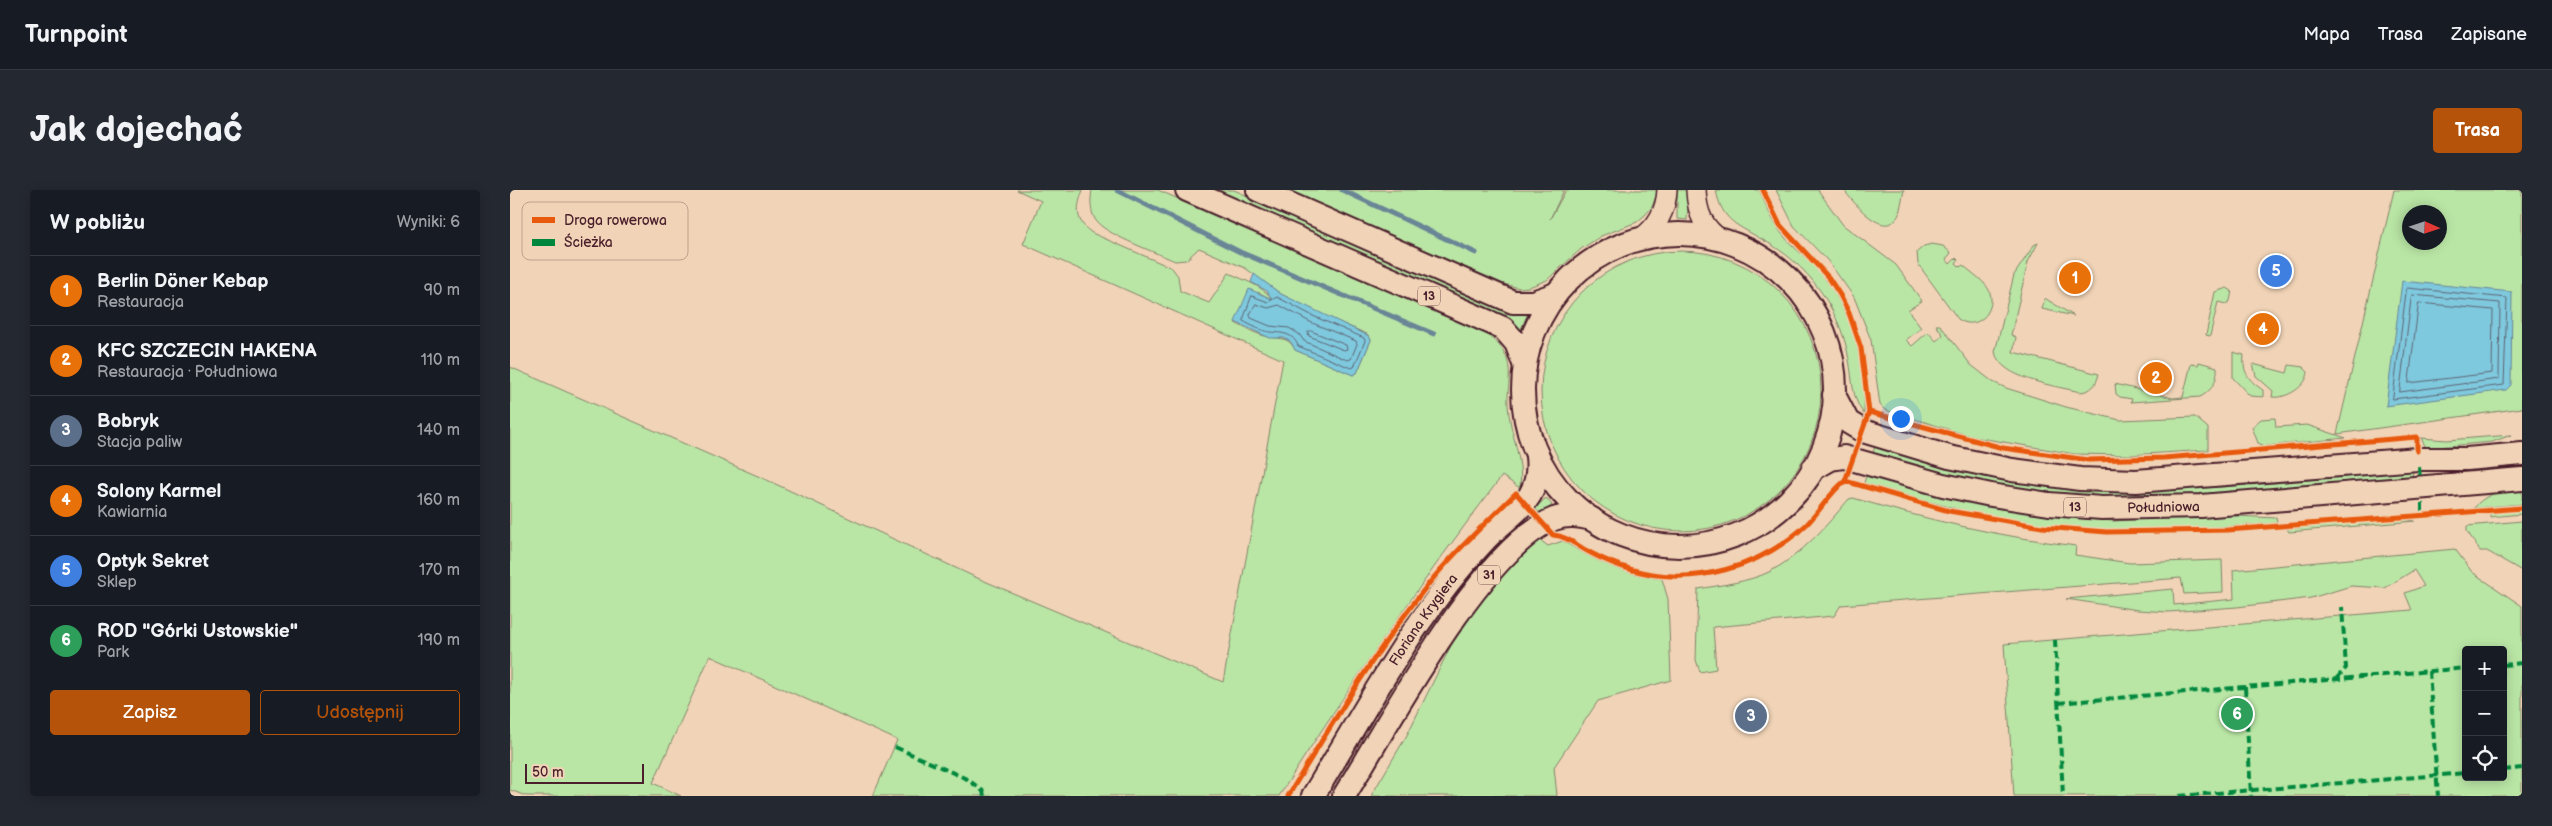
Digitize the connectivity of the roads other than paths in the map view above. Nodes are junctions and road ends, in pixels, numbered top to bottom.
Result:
1 (1187, 190) edge
2 (1258, 190) edge
3 (1667, 190) edge
4 (1696, 190) edge
5 (1642, 238) junction
6 (1723, 240) junction
7 (1556, 294) junction
8 (1525, 366) junction
9 (1834, 395) junction
10 (2522, 454) edge
11 (1537, 455) junction
12 (1813, 469) junction
13 (2522, 479) edge
14 (1592, 519) junction
15 (1313, 796) edge
16 (1344, 796) edge

1 - 8 main road, 13
2 - 7 main road, 13
3 - 5 street
4 - 6 street
5 - 6 main road, 13
5 - 7 main road, 13
6 - 9 main road, 13
7 - 8 main road, 13
8 - 11 main road, 13
9 - 10 main road, Południowa / 13
9 - 12 main road
11 - 14 main road, 13
11 - 15 main road, Floriana Krygiera / 31
12 - 13 main road, Południowa / 13
12 - 14 main road, 13
14 - 16 main road, Floriana Krygiera / 31

